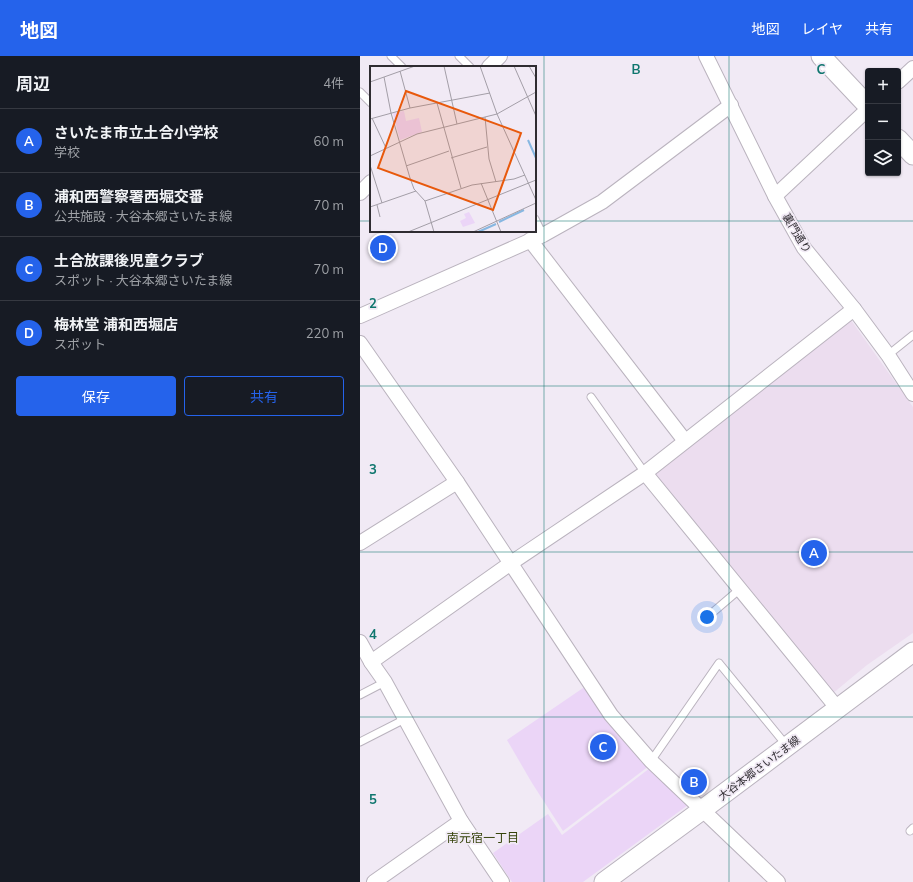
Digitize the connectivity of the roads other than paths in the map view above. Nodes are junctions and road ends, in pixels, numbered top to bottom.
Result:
1 (391, 56) edge
2 (459, 56) edge
3 (500, 56) edge
4 (706, 56) edge
5 (821, 56) edge
6 (401, 66) edge
7 (469, 66) edge
8 (490, 66) edge
9 (913, 68) edge
10 (901, 79) edge
11 (360, 92) edge
12 (370, 102) edge
13 (731, 105) junction
14 (865, 105) edge
15 (865, 111) edge
16 (899, 140) edge
17 (913, 155) edge
18 (370, 183) edge
19 (360, 193) edge
20 (775, 196) junction
21 (536, 232) edge
22 (536, 238) junction
23 (854, 308) junction
24 (360, 316) edge
25 (913, 335) edge
26 (360, 343) edge
27 (888, 355) junction
28 (913, 394) edge
29 (591, 397) dead end
30 (685, 441) junction
31 (645, 473) junction
32 (458, 482) junction
33 (360, 543) edge
34 (510, 563) junction
35 (740, 590) junction
36 (705, 619) dead end
37 (360, 642) edge
38 (913, 652) edge
39 (371, 662) junction
40 (385, 682) junction
41 (360, 695) edge
42 (838, 709) junction
43 (405, 719) junction
44 (360, 742) edge
45 (788, 746) junction
46 (651, 761) junction
47 (702, 810) junction
48 (461, 820) junction
49 (774, 881) edge
50 (374, 882) edge
51 (502, 882) edge
52 (604, 882) edge

1 - 6 lane
2 - 7 lane
3 - 8 street
4 - 13 street, 裏門通り
5 - 14 main road
9 - 10 street
11 - 12 lane
13 - 20 street, 裏門通り
13 - 22 street
15 - 20 street
16 - 17 main road
18 - 19 street
20 - 23 street, 裏門通り
21 - 22 lane
22 - 24 street
22 - 30 street
23 - 27 street, 裏門通り
23 - 30 street
25 - 27 lane
26 - 32 street
27 - 28 street, 裏門通り
29 - 31 lane
30 - 31 street
31 - 34 street
31 - 35 street
32 - 33 street
32 - 34 street
34 - 39 street
34 - 46 street
35 - 36 lane
35 - 42 street
37 - 39 street
38 - 42 main road, 大谷本郷さいたま線
39 - 40 street
40 - 41 lane
40 - 43 street
42 - 45 main road, 大谷本郷さいたま線
43 - 44 lane
43 - 48 street
45 - 46 lane
45 - 47 main road, 大谷本郷さいたま線
46 - 47 street
47 - 49 street
47 - 52 main road, 大谷本郷さいたま線
48 - 50 street
48 - 51 street

